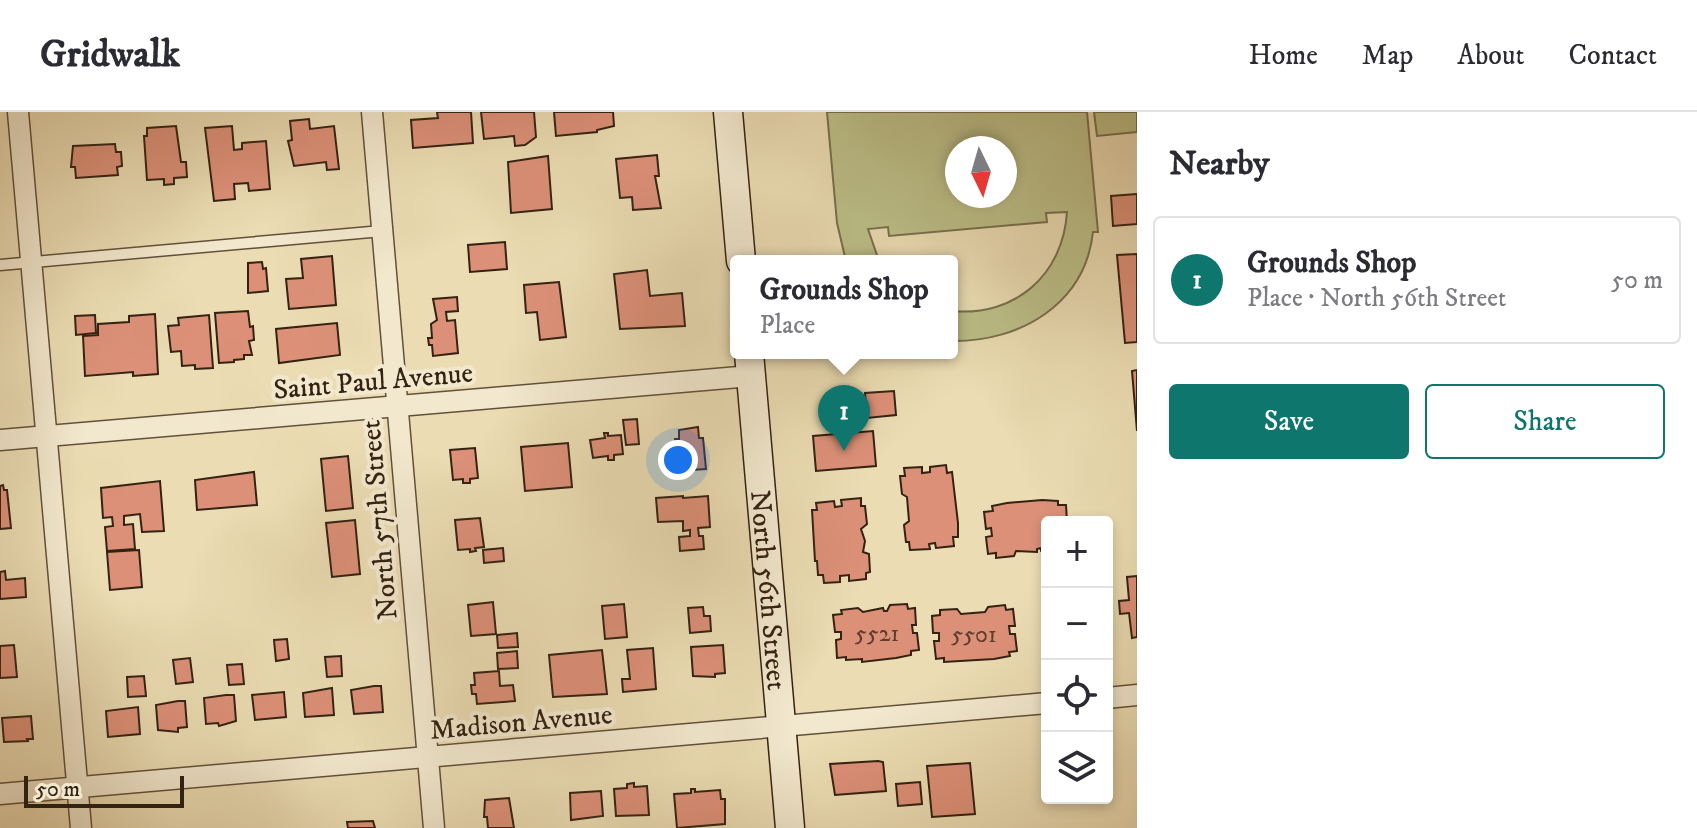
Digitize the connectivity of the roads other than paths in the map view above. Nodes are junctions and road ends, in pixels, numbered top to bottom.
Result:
1 (18, 112) edge
2 (372, 112) edge
3 (728, 112) edge
4 (382, 231) junction
5 (740, 255) edge
6 (31, 262) junction
7 (0, 265) edge
8 (750, 364) edge
9 (396, 406) junction
10 (46, 436) junction
11 (0, 440) edge
12 (1137, 695) edge
13 (1113, 697) edge
14 (1041, 704) edge
15 (781, 726) junction
16 (428, 757) junction
17 (78, 787) junction
18 (0, 794) edge
19 (81, 828) edge
20 (434, 828) edge
21 (790, 828) edge

1 - 6 street
2 - 4 street, North 57th Street
3 - 5 main road
4 - 6 lane
4 - 9 street, North 57th Street
6 - 7 lane
6 - 10 street
8 - 9 street, Saint Paul Avenue
8 - 15 main road, North 56th Street
9 - 10 street, Saint Paul Avenue
9 - 16 street, North 57th Street
10 - 11 street, Saint Paul Avenue
10 - 17 street
12 - 13 street
14 - 15 street, Madison Avenue
15 - 16 street, Madison Avenue
15 - 21 main road, North 56th Street
16 - 17 street, Madison Avenue
16 - 20 street, North 57th Street
17 - 18 street, Madison Avenue
17 - 19 street

